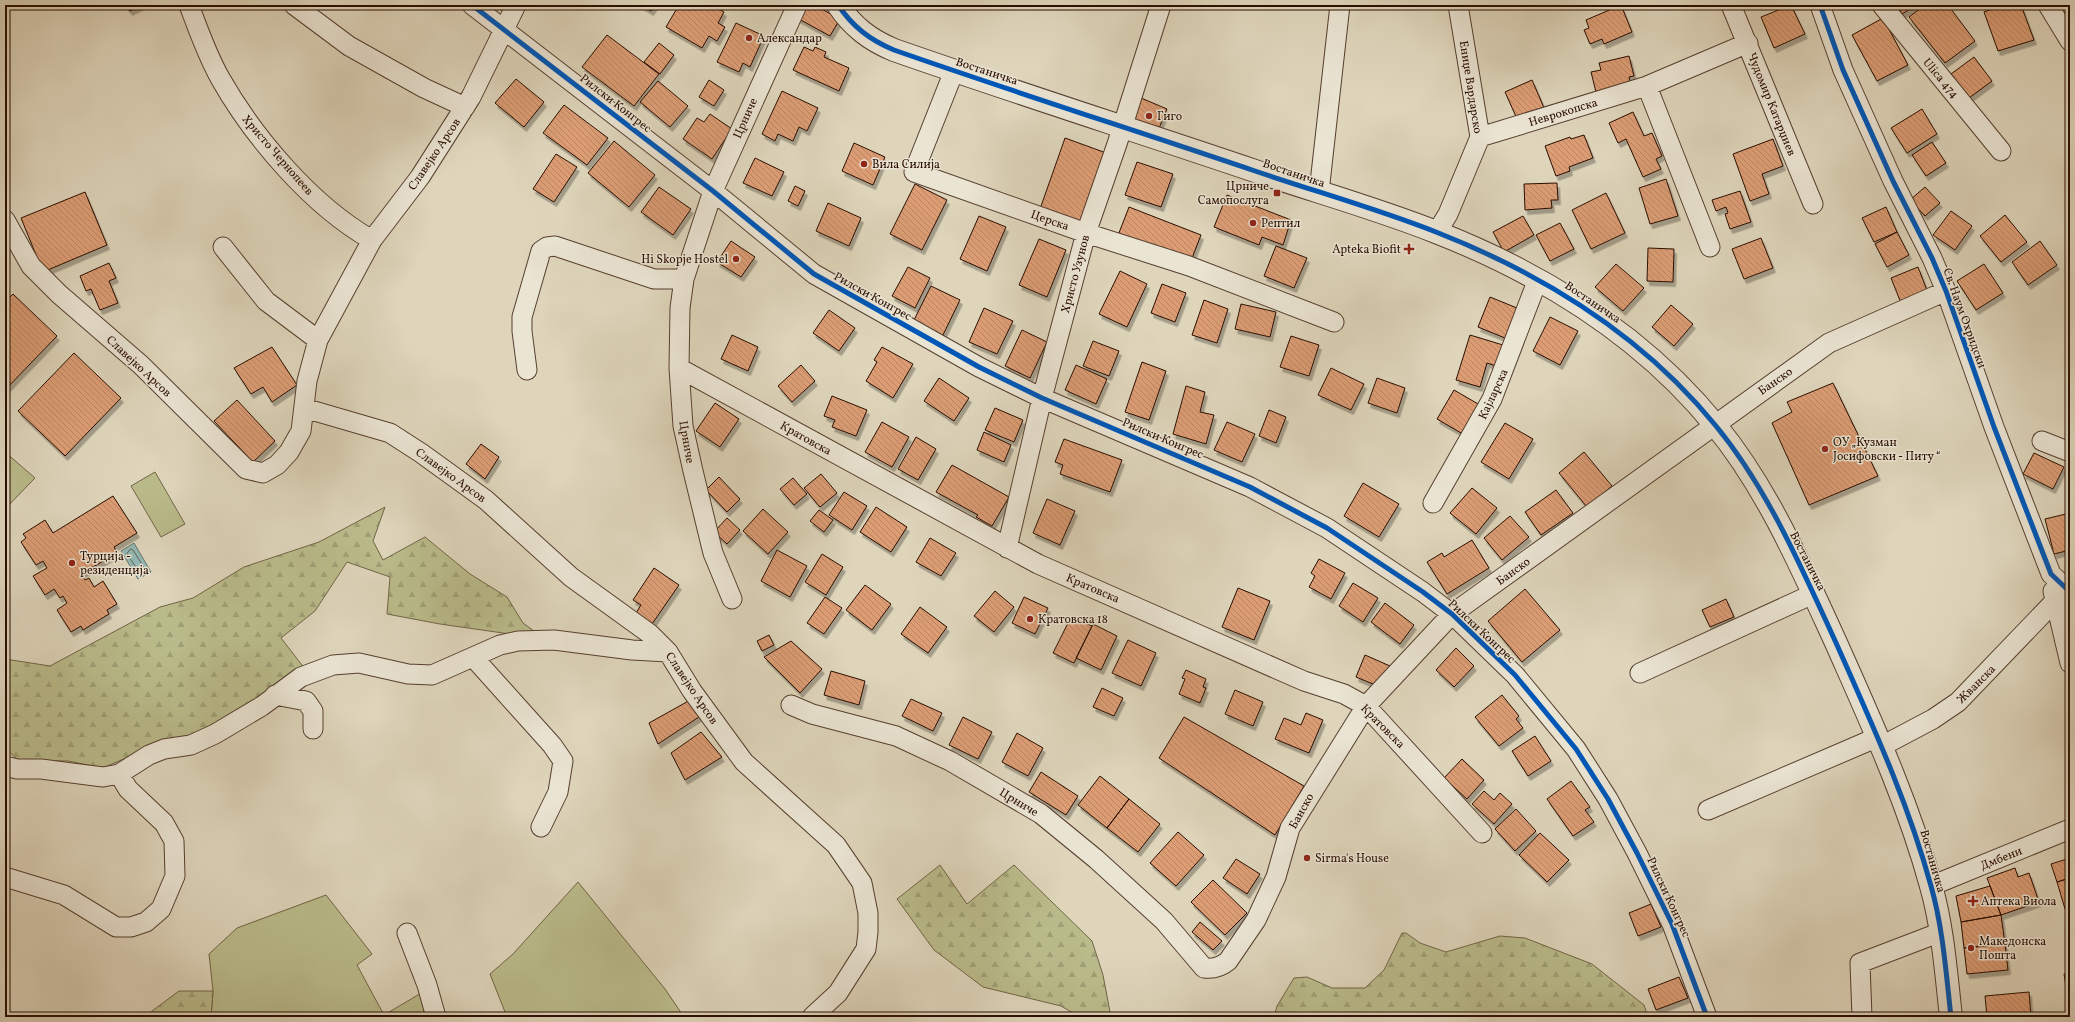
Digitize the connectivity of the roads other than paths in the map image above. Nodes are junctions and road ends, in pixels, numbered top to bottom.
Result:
1 (190, 5) edge
2 (294, 5) edge
3 (472, 5) edge
4 (516, 5) edge
5 (838, 5) edge
6 (1161, 5) edge
7 (1340, 5) edge
8 (1458, 5) edge
9 (1731, 5) edge
10 (1820, 5) edge
11 (1882, 5) edge
12 (2048, 5) edge
13 (790, 7) edge
14 (504, 30) junction
15 (2070, 41) edge
16 (1748, 43) junction
17 (954, 71) junction
18 (1647, 86) junction
19 (465, 107) junction
20 (1122, 126) junction
21 (1480, 137) junction
22 (2002, 151) dead end
23 (712, 191) junction
24 (1319, 192) junction
25 (1813, 204) dead end
26 (5, 220) edge
27 (1437, 232) junction
28 (1086, 233) junction
29 (372, 240) junction
30 (223, 247) dead end
31 (1710, 247) dead end
32 (684, 279) junction
33 (1538, 279) junction
34 (1946, 291) junction
35 (1334, 322) dead end
36 (318, 340) junction
37 (679, 368) junction
38 (527, 370) dead end
39 (1042, 398) junction
40 (304, 408) junction
41 (1715, 424) junction
42 (2042, 441) dead end
43 (2070, 452) edge
44 (1433, 503) dead end
45 (1007, 548) junction
46 (2051, 574) junction
47 (2070, 592) edge
48 (1813, 594) junction
49 (732, 599) dead end
50 (2054, 602) junction
51 (1452, 614) junction
52 (668, 652) junction
53 (473, 657) junction
54 (2070, 663) edge
55 (1640, 673) dead end
56 (275, 695) junction
57 (791, 705) dead end
58 (1366, 706) junction
59 (313, 729) dead end
60 (1880, 742) junction
61 (5, 766) edge
62 (119, 774) junction
63 (1708, 810) dead end
64 (541, 827) dead end
65 (2070, 829) edge
66 (1482, 833) dead end
67 (5, 877) edge
68 (1931, 886) junction
69 (1941, 932) junction
70 (407, 933) dead end
71 (1204, 968) joint
72 (436, 1017) edge
73 (812, 1017) edge
74 (1707, 1017) edge
75 (1862, 1017) edge
76 (1951, 1017) edge

1 - 29 street, Христо Чернопеев
2 - 19 street
3 - 14 street, Рилски Конгрес
4 - 14 street, Славејко Арсов
5 - 17 street, Востаничка
6 - 20 street, Христо Узунов
7 - 24 street
8 - 21 street, Ениџе Вардарско
9 - 16 street, Чудомир Катарџиев
10 - 34 street, Св. Наум Охридски
11 - 22 street, Ulica 474
12 - 15 street
13 - 23 street, Црниче
14 - 19 street, Славејко Арсов
14 - 23 street, Рилски Конгрес
16 - 18 street, Неврокопска
16 - 25 street, Чудомир Катарџиев
17 - 20 street, Востаничка
17 - 28 street, Церска
18 - 21 street, Неврокопска
18 - 31 street
19 - 29 street, Славејко Арсов
20 - 24 street, Востаничка
20 - 28 street, Христо Узунов
21 - 27 street, Ениџе Вардарско
23 - 32 street, Црниче
23 - 39 street, Рилски Конгрес
24 - 27 street, Востаничка
26 - 40 street, Славејко Арсов
27 - 33 street, Востаничка
28 - 35 street, Церска
28 - 39 street, Христо Узунов
29 - 36 street, Славејко Арсов
30 - 36 street
32 - 37 street, Црниче
32 - 38 street
33 - 41 street, Востаничка
33 - 44 street, Кајларска
34 - 41 street, Банско
34 - 46 street, Св. Наум Охридски
36 - 40 street, Славејко Арсов
37 - 45 street, Кратовска
37 - 49 street, Црниче
39 - 45 street, Христо Узунов
39 - 51 street, Рилски Конгрес
40 - 52 street, Славејко Арсов
41 - 48 street, Востаничка
41 - 51 street, Банско
42 - 43 street
45 - 58 street, Кратовска
46 - 47 street, Св. Наум Охридски
46 - 50 street
48 - 55 street
48 - 60 street, Востаничка
50 - 54 street
50 - 60 street, Жванска
51 - 58 street, Банско
51 - 74 street, Рилски Конгрес
52 - 53 street
52 - 73 street, Славејко Арсов
53 - 56 street
53 - 64 street
56 - 59 street
56 - 62 street
57 - 71 street, Црниче
58 - 66 street, Кратовска
58 - 71 street, Банско
60 - 63 street, Жванска
60 - 68 street, Востаничка
61 - 62 street
62 - 67 street
65 - 68 street, Дмбени
68 - 69 street, Востаничка
69 - 75 street
69 - 76 street, Востаничка
70 - 72 street

